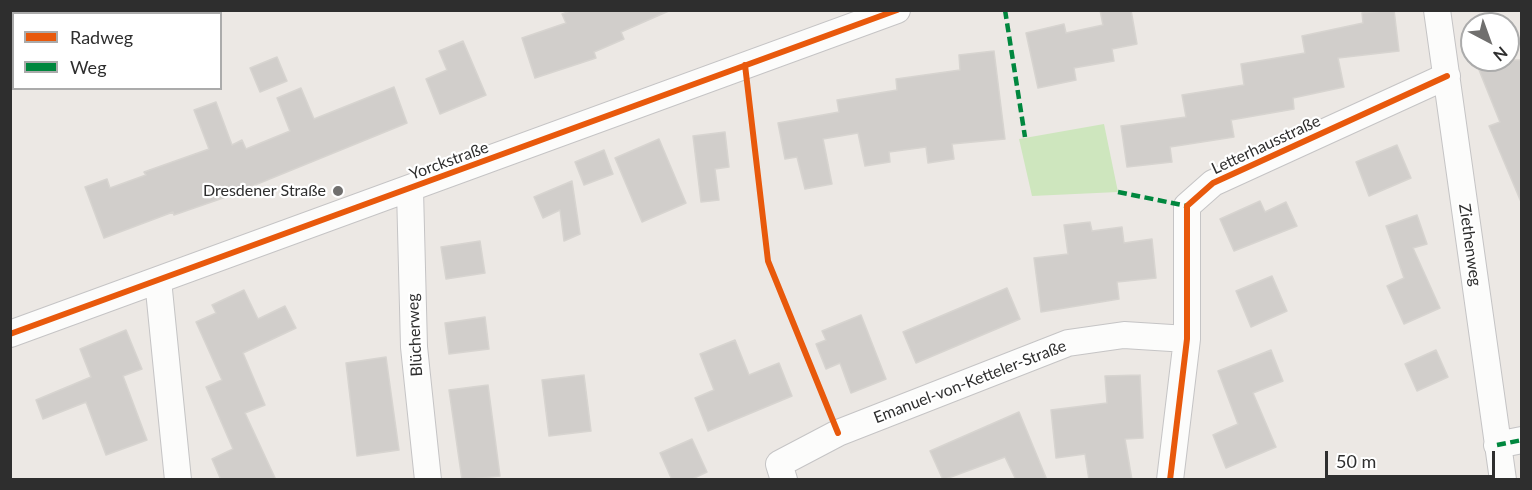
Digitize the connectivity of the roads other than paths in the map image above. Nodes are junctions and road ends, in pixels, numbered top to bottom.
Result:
1 (897, 10) edge
2 (1437, 10) edge
3 (1447, 76) junction
4 (410, 190) junction
5 (158, 280) junction
6 (10, 334) edge
7 (1187, 339) junction
8 (1509, 443) edge
9 (178, 480) edge
10 (428, 480) edge
11 (784, 480) edge
12 (1170, 480) edge
13 (1503, 480) edge

1 - 4 street, Yorckstraße
2 - 3 street, Ziethenweg
3 - 7 street, Letterhausstraße
3 - 8 street, Ziethenweg
4 - 5 street, Yorckstraße
4 - 10 street, Blücherweg
5 - 6 street, Yorckstraße
5 - 9 street
7 - 11 street, Emanuel-von-Ketteler-Straße
7 - 12 street, Letterhausstraße
8 - 13 street, Ziethenweg

